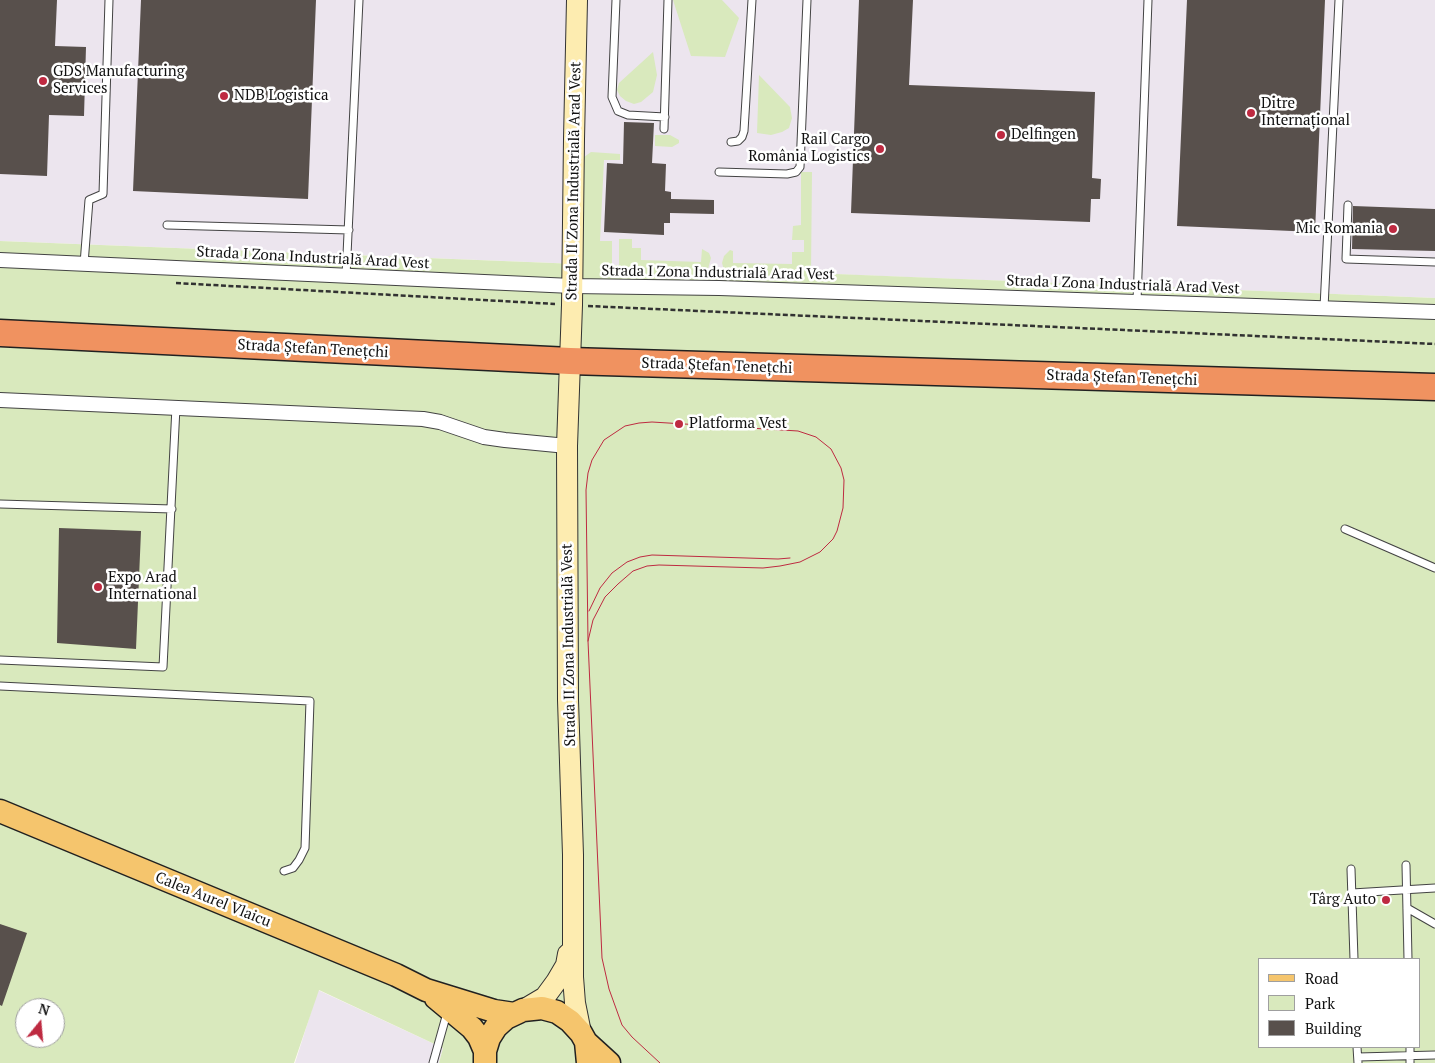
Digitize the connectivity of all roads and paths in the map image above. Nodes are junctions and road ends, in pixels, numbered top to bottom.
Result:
1 (109, 0) edge
2 (359, 0) edge
3 (578, 0) edge
4 (616, 0) edge
5 (668, 0) edge
6 (752, 0) edge
7 (807, 0) edge
8 (1148, 0) edge
9 (1339, 0) edge
10 (665, 117) junction
11 (664, 129) dead end
12 (731, 142) dead end
13 (719, 172) dead end
14 (1348, 205) dead end
15 (167, 225) dead end
16 (349, 230) junction
17 (0, 260) edge
18 (1435, 262) edge
19 (84, 264) junction
20 (346, 276) junction
21 (168, 283) dead end
22 (572, 296) junction
23 (1137, 302) junction
24 (1324, 308) junction
25 (1435, 312) edge
26 (0, 334) edge
27 (1435, 344) edge
28 (570, 361) junction
29 (1435, 387) edge
30 (0, 400) edge
31 (176, 407) junction
32 (568, 446) junction
33 (0, 504) edge
34 (172, 509) junction
35 (1345, 529) dead end
36 (1435, 568) edge
37 (0, 660) edge
38 (0, 686) edge
39 (0, 811) edge
40 (1406, 865) dead end
41 (1351, 869) dead end
42 (284, 870) dead end
43 (1435, 888) edge
44 (1407, 891) junction
45 (1352, 893) junction
46 (1407, 908) junction
47 (1435, 924) edge
48 (574, 930) junction
49 (1354, 958) edge
50 (1408, 958) edge
51 (426, 990) junction
52 (448, 1008) junction
53 (518, 1012) junction
54 (585, 1046) edge
55 (1435, 1055) edge
56 (485, 1057) edge
57 (1410, 1059) edge
58 (1358, 1060) edge
59 (433, 1063) edge
60 (609, 1063) edge

1 - 19 lane
2 - 16 lane
3 - 22 street, Strada II Zona Industrială Arad Vest
4 - 10 lane
5 - 10 lane
6 - 12 lane
7 - 13 lane
8 - 23 lane
9 - 24 lane
10 - 11 lane
14 - 18 lane
15 - 16 lane
16 - 20 lane
17 - 19 street, Strada I Zona Industrială Arad Vest
19 - 20 street, Strada I Zona Industrială Arad Vest
20 - 22 street, Strada I Zona Industrială Arad Vest
21 - 22 path
22 - 23 street, Strada I Zona Industrială Arad Vest
22 - 27 path
22 - 28 street, Strada II Zona Industrială Arad Vest
23 - 24 street, Strada I Zona Industrială Arad Vest
24 - 25 street, Strada I Zona Industrială Arad Vest
26 - 28 highway, Strada Ștefan Tenețchi
28 - 29 highway, Strada Ștefan Tenețchi
28 - 32 street, Strada II Zona Industrială Vest
30 - 31 street
31 - 32 street
31 - 34 lane
32 - 48 street, Strada II Zona Industrială Vest
33 - 34 lane
34 - 37 lane
35 - 36 lane
38 - 42 lane
39 - 51 main road, Calea Aurel Vlaicu
40 - 44 lane
41 - 45 lane
43 - 44 lane
44 - 45 lane
44 - 46 lane
45 - 49 lane
46 - 47 lane
46 - 50 lane
48 - 53 street, Strada II Zona Industrială Vest
48 - 54 street, Strada II Zona Industrială Vest
51 - 52 main road, Calea Aurel Vlaicu
51 - 53 main road, Calea Aurel Vlaicu
52 - 56 main road, Calea Aurel Vlaicu
52 - 59 lane
53 - 54 main road, Calea Aurel Vlaicu
53 - 56 main road, Calea Aurel Vlaicu
54 - 60 main road, Calea Aurel Vlaicu
55 - 57 lane
57 - 58 lane

